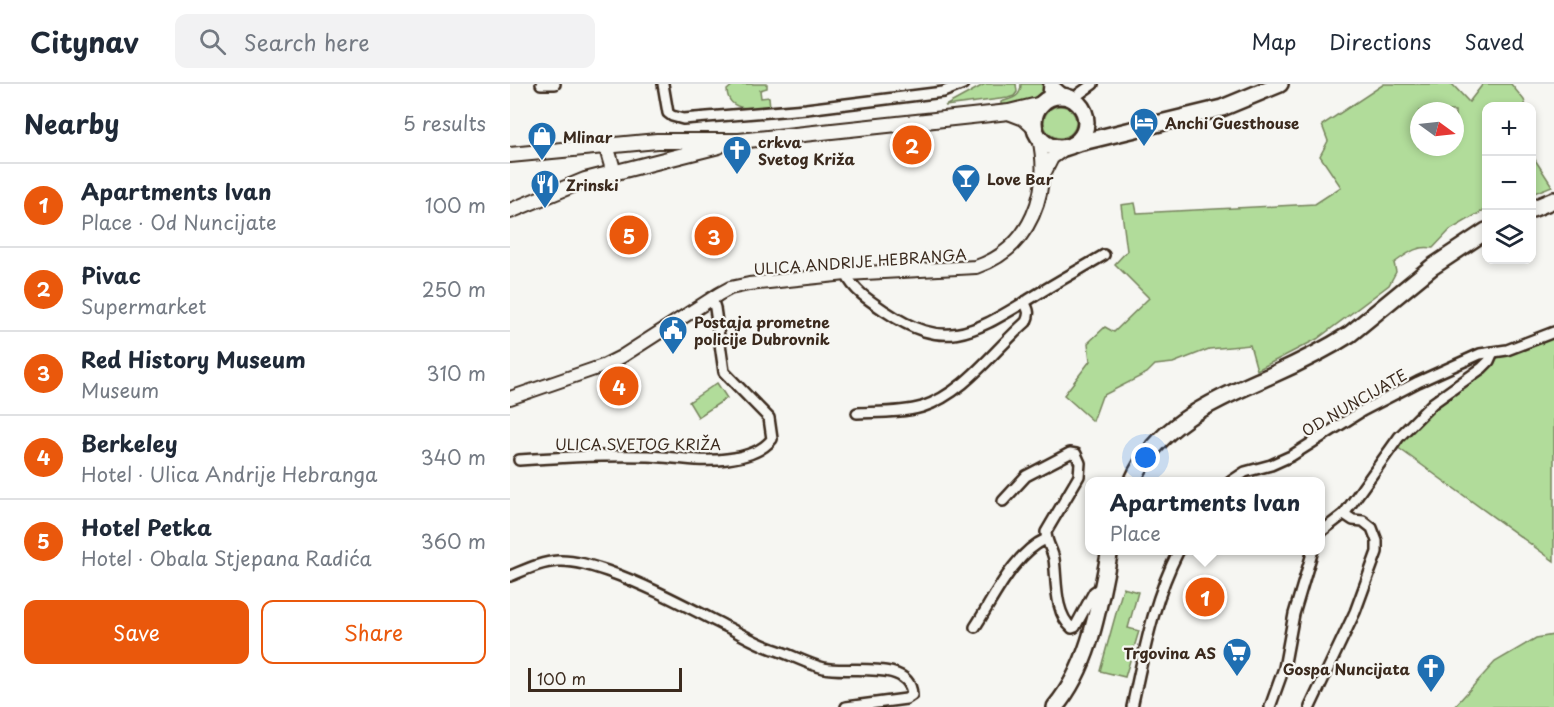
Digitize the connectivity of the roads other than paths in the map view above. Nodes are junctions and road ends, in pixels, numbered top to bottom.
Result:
1 (541, 84) edge
2 (555, 84) edge
3 (663, 84) edge
4 (963, 84) edge
5 (1050, 84) edge
6 (1093, 84) edge
7 (1280, 84) edge
8 (1070, 99) junction
9 (1043, 103) junction
10 (1010, 112) junction
11 (1085, 118) junction
12 (1037, 132) junction
13 (1127, 132) junction
14 (739, 141) junction
15 (606, 145) junction
16 (1070, 146) junction
17 (510, 155) edge
18 (610, 174) junction
19 (1043, 176) junction
20 (1554, 200) edge
21 (1536, 207) edge
22 (510, 211) edge
23 (1482, 234) edge
24 (1104, 255) dead end
25 (846, 274) junction
26 (712, 299) junction
27 (1024, 302) junction
28 (1554, 332) edge
29 (1493, 352) junction
30 (510, 398) edge
31 (857, 412) dead end
32 (519, 460) dead end
33 (1135, 477) edge
34 (1238, 477) edge
35 (1003, 501) dead end
36 (1344, 514) junction
37 (1325, 529) edge
38 (1046, 539) junction
39 (1109, 555) edge
40 (1176, 555) edge
41 (1312, 555) edge
42 (510, 576) edge
43 (1103, 586) junction
44 (975, 627) dead end
45 (846, 707) edge
46 (1055, 707) edge
47 (1132, 707) edge
48 (1270, 707) edge
49 (1310, 707) edge

1 - 2 street
3 - 4 street
5 - 8 street
5 - 9 street
6 - 8 street
7 - 13 main road
8 - 9 main road
8 - 11 main road
9 - 10 main road
9 - 12 main road
10 - 12 main road
10 - 14 main road
11 - 13 main road
11 - 16 main road
12 - 16 main road
12 - 19 street, ULICA ANDRIJE HEBRANGA
13 - 16 main road
14 - 15 main road
14 - 18 main road
15 - 17 main road
15 - 18 main road
16 - 19 street, ULICA ANDRIJE HEBRANGA
18 - 22 main road
19 - 25 street, ULICA ANDRIJE HEBRANGA
20 - 21 main road
23 - 33 main road
24 - 27 street
25 - 26 street, ULICA ANDRIJE HEBRANGA
25 - 27 street
26 - 30 street, ULICA ANDRIJE HEBRANGA
26 - 32 street, ULICA SVETOG KRIŽA
27 - 31 street
28 - 29 street, OD NUNCIJATE
29 - 34 street, OD NUNCIJATE
29 - 36 street
35 - 38 street
36 - 37 street
36 - 49 street
38 - 43 street
38 - 44 street
39 - 43 main road
40 - 47 street
41 - 48 street
42 - 45 street
43 - 46 main road

